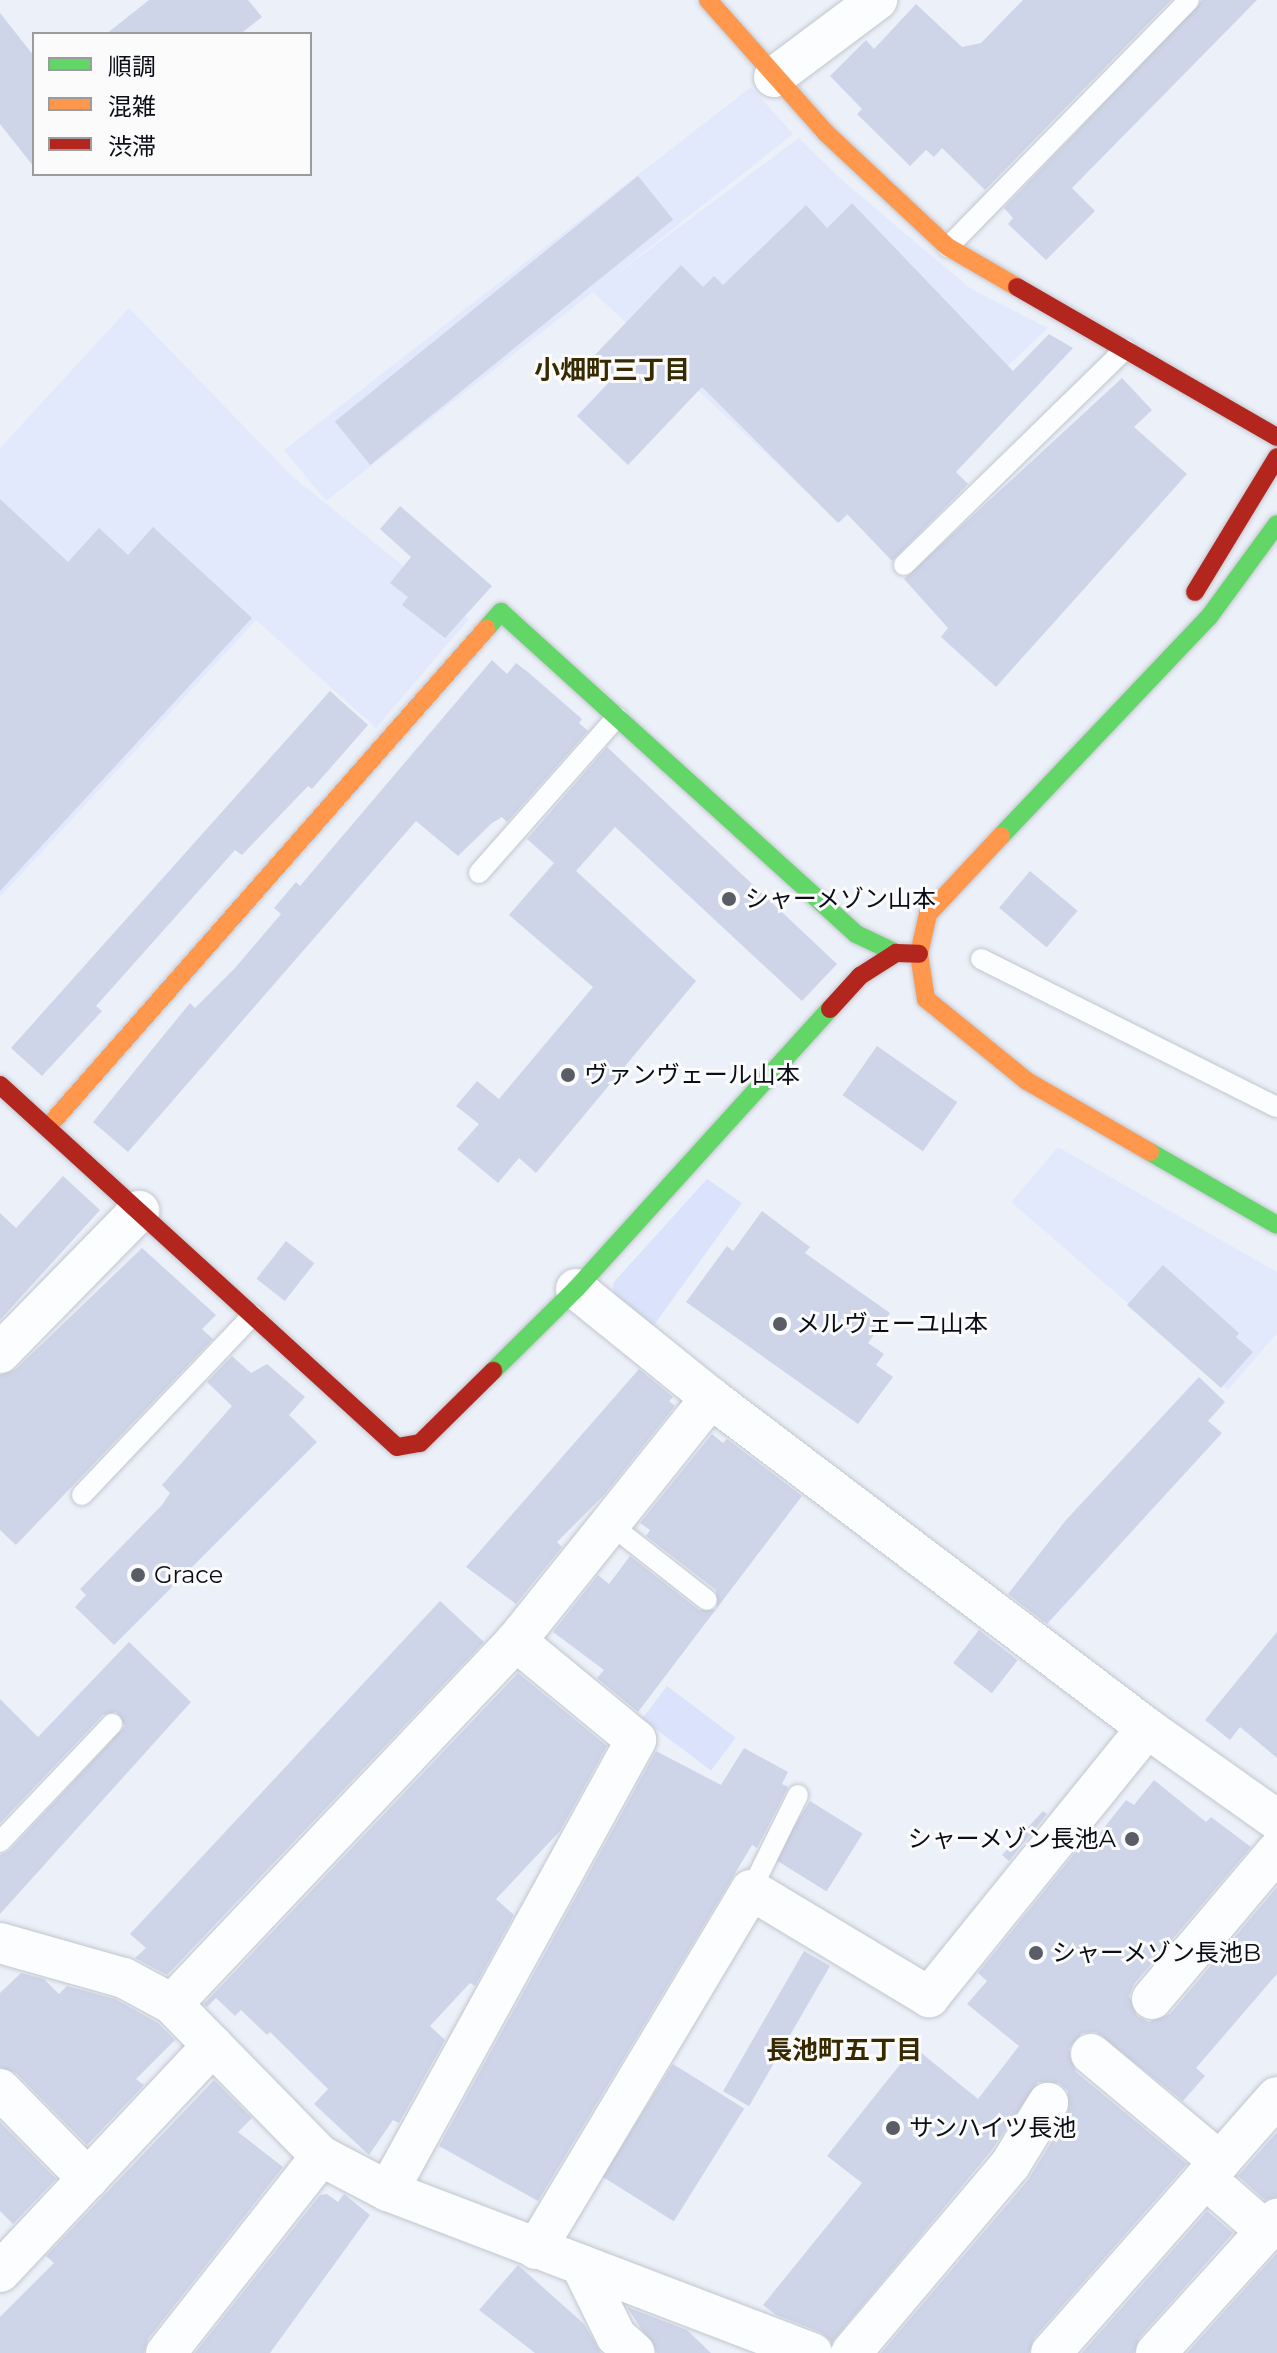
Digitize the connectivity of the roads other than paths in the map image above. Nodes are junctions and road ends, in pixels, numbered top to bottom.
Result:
1 (708, 0) edge
2 (877, 0) edge
3 (1189, 0) edge
4 (774, 77) junction
5 (948, 247) junction
6 (1125, 349) junction
7 (1277, 437) edge
8 (1277, 457) edge
9 (1277, 524) edge
10 (904, 565) dead end
11 (1129, 700) junction
12 (617, 717) junction
13 (479, 873) dead end
14 (896, 953) junction
15 (919, 954) junction
16 (981, 959) dead end
17 (0, 1085) edge
18 (1277, 1107) edge
19 (47, 1128) junction
20 (139, 1211) junction
21 (1277, 1225) edge
22 (576, 1289) junction
23 (253, 1315) junction
24 (0, 1353) edge
25 (711, 1398) junction
26 (82, 1495) dead end
27 (610, 1524) junction
28 (707, 1600) dead end
29 (516, 1641) junction
30 (112, 1724) dead end
31 (1147, 1728) junction
32 (798, 1795) dead end
33 (1277, 1820) edge
34 (0, 1842) edge
35 (1277, 1851) edge
36 (751, 1890) junction
37 (0, 1943) edge
38 (1152, 1999) dead end
39 (172, 2004) junction
40 (213, 2045) junction
41 (1091, 2054) dead end
42 (0, 2089) edge
43 (1277, 2097) edge
44 (1048, 2103) dead end
45 (321, 2156) junction
46 (1212, 2170) junction
47 (88, 2179) junction
48 (388, 2191) junction
49 (1272, 2225) edge
50 (536, 2249) junction
51 (581, 2265) junction
52 (0, 2272) edge
53 (166, 2353) edge
54 (635, 2353) edge
55 (812, 2353) edge
56 (851, 2353) edge
57 (1051, 2353) edge
58 (1156, 2353) edge

1 - 4 street
2 - 4 street
3 - 5 lane
4 - 5 street
5 - 6 street
6 - 7 street
6 - 10 lane
8 - 11 street
9 - 11 street
11 - 15 street
12 - 13 lane
12 - 14 street
12 - 19 street
14 - 15 street
14 - 22 street
15 - 21 street
16 - 18 lane
17 - 19 street
19 - 20 street
20 - 23 street
20 - 24 street
22 - 23 street
22 - 25 street
23 - 26 lane
25 - 27 street
25 - 31 street
27 - 28 lane
27 - 29 street
29 - 39 street
29 - 48 street
30 - 34 lane
31 - 33 street
31 - 36 street
32 - 36 lane
35 - 38 street
36 - 50 street
37 - 39 street
39 - 40 street
40 - 45 street
40 - 47 street
41 - 46 street
42 - 47 street
43 - 46 street
44 - 56 street
45 - 48 street
45 - 53 street
46 - 49 street
46 - 57 street
47 - 52 street
48 - 50 street
49 - 58 street
50 - 51 street
51 - 54 street
51 - 55 street

